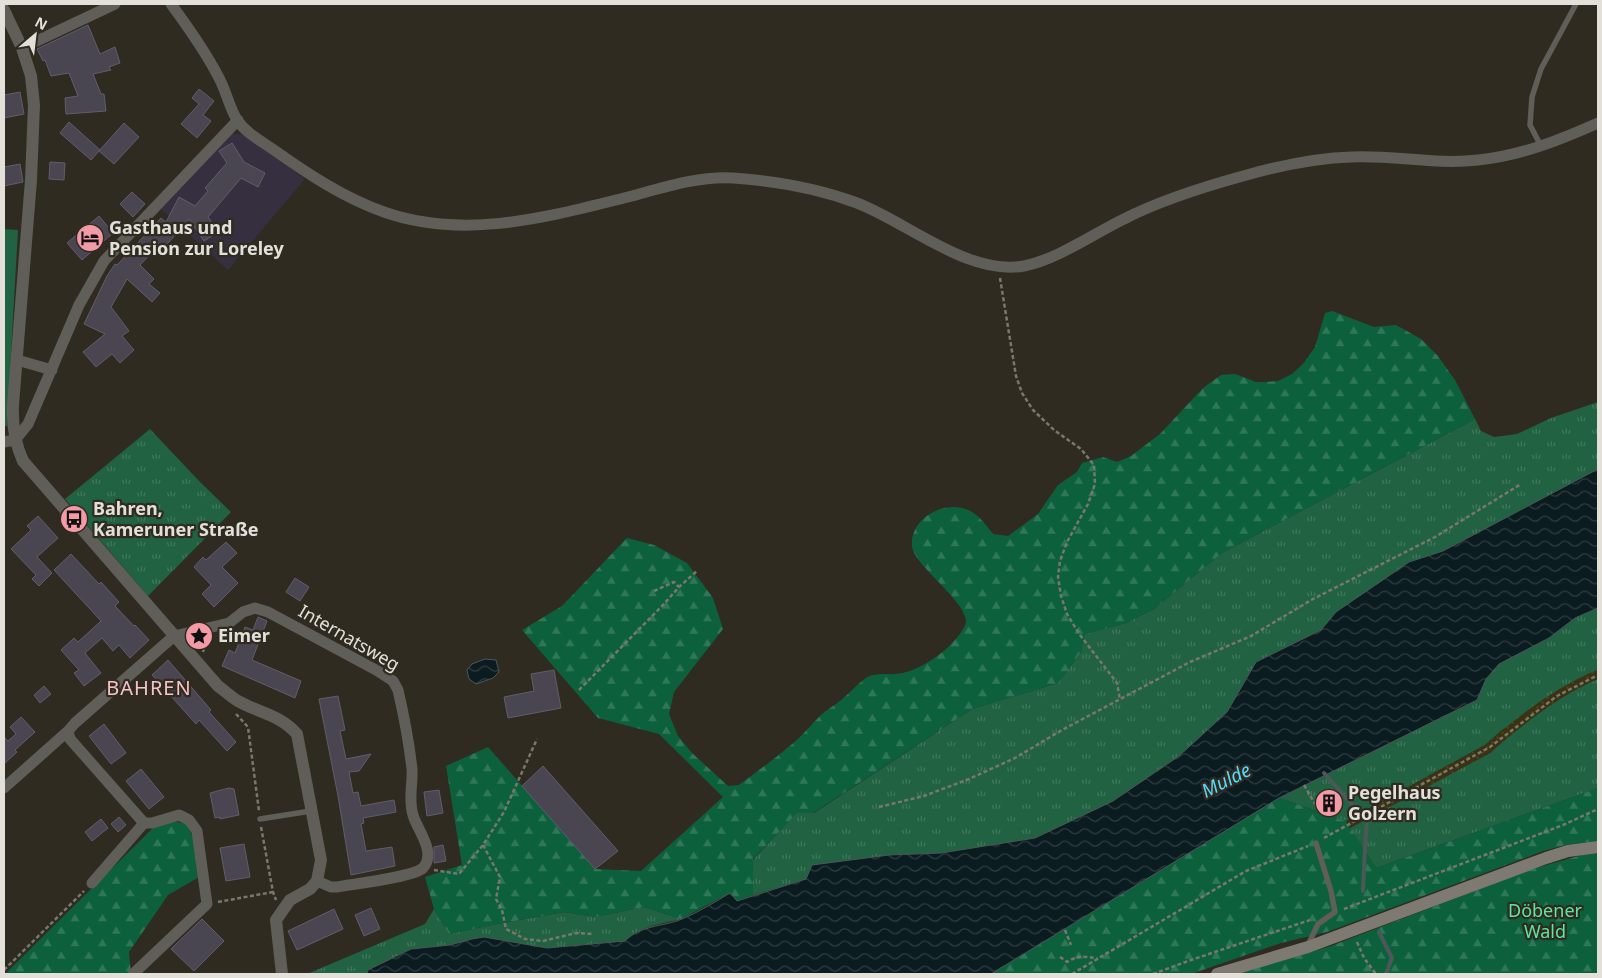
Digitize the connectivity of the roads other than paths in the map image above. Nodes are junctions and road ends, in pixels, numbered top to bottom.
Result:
1 (115, 4) edge
2 (171, 4) edge
3 (1576, 4) edge
4 (4, 10) edge
5 (22, 48) junction
6 (238, 120) junction
7 (1598, 123) edge
8 (1541, 146) junction
9 (17, 360) junction
10 (52, 370) junction
11 (10, 441) edge
12 (174, 636) junction
13 (68, 731) junction
14 (4, 788) edge
15 (311, 811) junction
16 (260, 819) road end
17 (144, 823) junction
18 (1316, 843) road end
19 (1598, 847) edge
20 (317, 881) junction
21 (92, 882) road end
22 (1308, 947) junction
23 (133, 974) edge
24 (282, 974) edge
25 (1216, 974) edge

1 - 5 street
2 - 6 street
3 - 8 lane
4 - 5 street
5 - 9 street
6 - 8 street
6 - 10 street
7 - 8 street
9 - 10 street
9 - 11 street
10 - 11 street
11 - 12 street
12 - 13 street
12 - 15 street
12 - 20 street, Internatsweg
13 - 14 street
13 - 17 street
15 - 16 lane
15 - 20 street
17 - 21 street
17 - 23 street
18 - 22 lane
19 - 22 main road
20 - 24 street
22 - 25 main road

